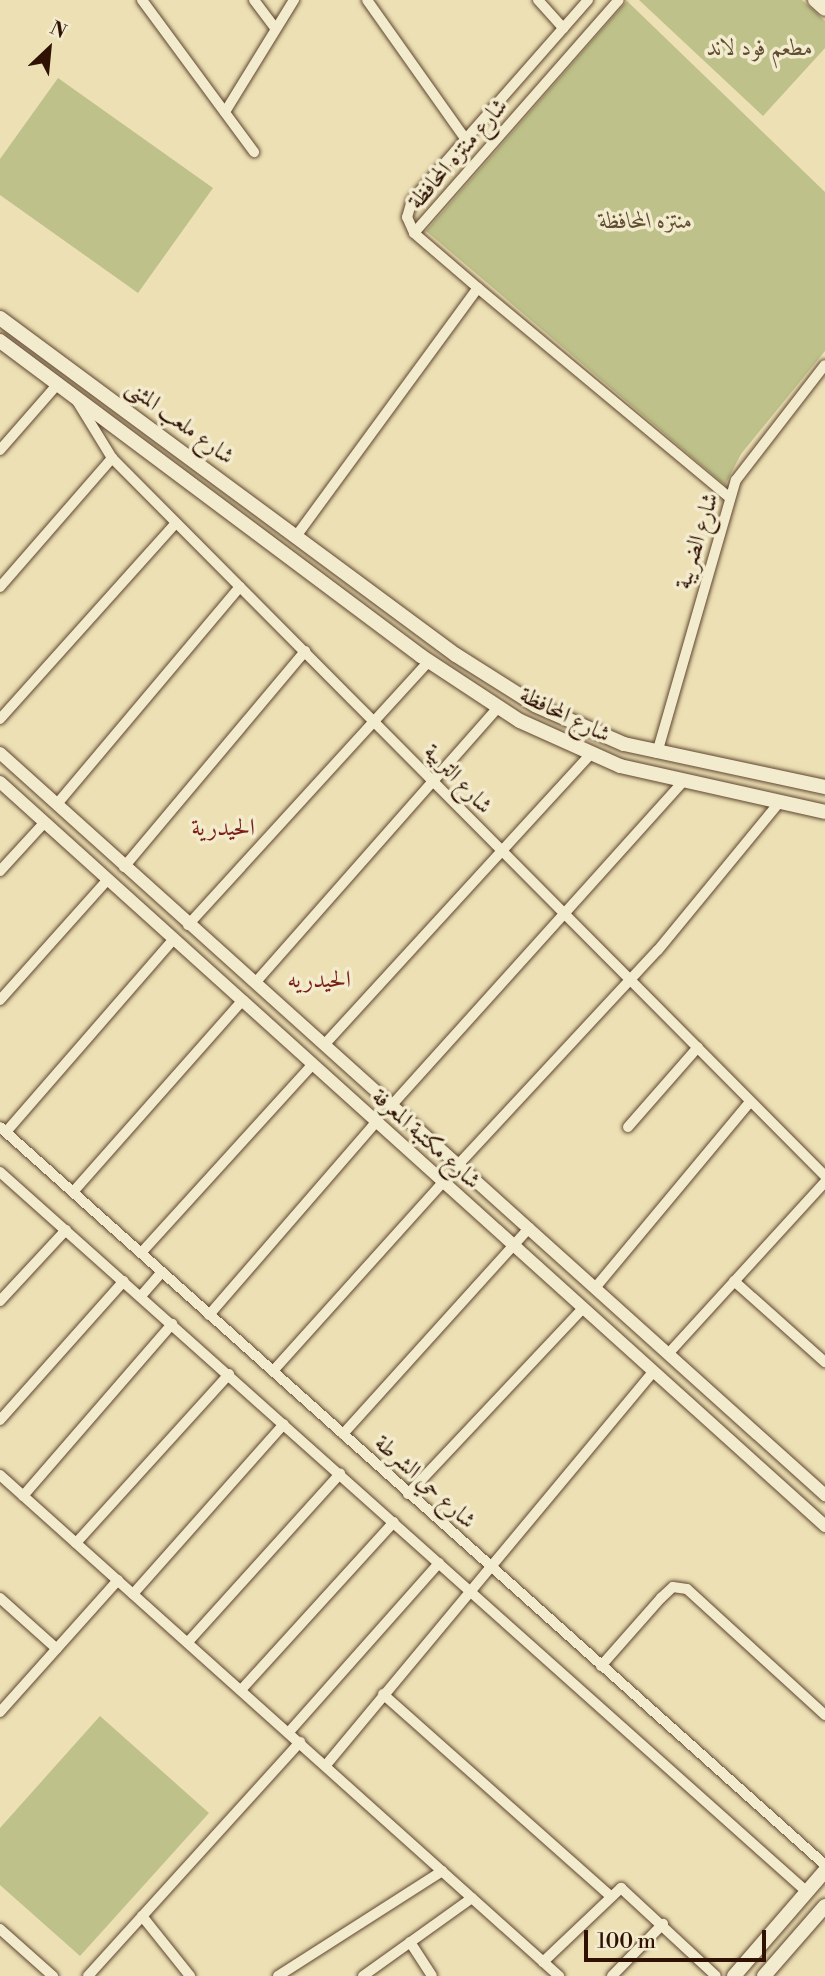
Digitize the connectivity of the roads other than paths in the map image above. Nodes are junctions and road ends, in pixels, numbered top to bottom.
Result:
1 (142, 0) edge
2 (254, 0) edge
3 (294, 0) edge
4 (538, 0) edge
5 (589, 0) edge
6 (619, 0) edge
7 (815, 0) edge
8 (369, 1) edge
9 (825, 9) edge
10 (275, 28) junction
11 (563, 28) junction
12 (225, 112) junction
13 (466, 140) junction
14 (254, 152) dead end
15 (414, 233) junction
16 (478, 288) junction
17 (0, 318) edge
18 (0, 341) edge
19 (825, 365) edge
20 (57, 385) junction
21 (77, 400) junction
22 (0, 450) edge
23 (112, 458) junction
24 (729, 497) junction
25 (176, 523) junction
26 (297, 535) junction
27 (332, 564) junction
28 (319, 581) junction
29 (0, 587) edge
30 (240, 587) junction
31 (305, 651) junction
32 (429, 661) junction
33 (498, 707) junction
34 (0, 719) edge
35 (374, 720) junction
36 (0, 753) edge
37 (657, 753) junction
38 (590, 755) junction
39 (0, 782) edge
40 (433, 782) junction
41 (682, 783) junction
42 (825, 787) edge
43 (57, 804) junction
44 (778, 804) junction
45 (825, 812) edge
46 (44, 822) junction
47 (499, 848) junction
48 (124, 867) junction
49 (0, 871) edge
50 (108, 879) junction
51 (563, 912) junction
52 (188, 925) junction
53 (174, 939) junction
54 (629, 979) junction
55 (256, 983) junction
56 (0, 1000) edge
57 (242, 1001) junction
58 (324, 1045) junction
59 (698, 1046) junction
60 (313, 1064) junction
61 (750, 1102) junction
62 (391, 1106) junction
63 (376, 1122) junction
64 (628, 1127) dead end
65 (3, 1130) edge
66 (457, 1166) junction
67 (0, 1172) edge
68 (825, 1176) edge
69 (443, 1182) junction
70 (825, 1182) edge
71 (74, 1192) junction
72 (529, 1228) junction
73 (66, 1230) junction
74 (513, 1245) junction
75 (141, 1253) junction
76 (162, 1272) junction
77 (124, 1281) junction
78 (734, 1281) junction
79 (595, 1288) junction
80 (141, 1296) junction
81 (0, 1301) edge
82 (583, 1308) junction
83 (209, 1315) junction
84 (172, 1324) junction
85 (668, 1354) junction
86 (825, 1362) edge
87 (273, 1371) junction
88 (653, 1372) junction
89 (229, 1374) junction
90 (0, 1420) edge
91 (284, 1424) junction
92 (343, 1434) junction
93 (340, 1474) junction
94 (0, 1475) edge
95 (408, 1494) junction
96 (825, 1495) edge
97 (23, 1496) junction
98 (394, 1522) junction
99 (825, 1526) edge
100 (76, 1543) junction
101 (439, 1563) junction
102 (490, 1566) junction
103 (118, 1580) junction
104 (469, 1589) junction
105 (133, 1594) junction
106 (0, 1598) edge
107 (188, 1642) junction
108 (57, 1649) junction
109 (601, 1666) junction
110 (242, 1690) junction
111 (383, 1694) junction
112 (0, 1712) edge
113 (825, 1715) edge
114 (289, 1731) junction
115 (300, 1742) junction
116 (326, 1765) junction
117 (825, 1865) edge
118 (442, 1871) junction
119 (825, 1871) edge
120 (807, 1892) junction
121 (608, 1894) junction
122 (472, 1898) junction
123 (825, 1906) edge
124 (142, 1916) junction
125 (663, 1924) junction
126 (0, 1929) edge
127 (410, 1942) junction
128 (543, 1962) junction
129 (53, 1976) edge
130 (88, 1976) edge
131 (190, 1976) edge
132 (278, 1976) edge
133 (363, 1976) edge
134 (432, 1976) edge
135 (559, 1976) edge
136 (612, 1976) edge
137 (716, 1976) edge
138 (734, 1976) edge
139 (764, 1976) edge

1 - 12 street
2 - 10 street
3 - 10 street
4 - 11 street
5 - 11 street, شارع منتزه المحافظة
6 - 15 street, شارع منتزه المحافظة
7 - 9 main road
8 - 13 street
10 - 12 street
11 - 13 street, شارع منتزه المحافظة
12 - 14 street
13 - 15 street, شارع منتزه المحافظة
15 - 16 street
16 - 24 street
16 - 26 street
17 - 26 main road, شارع ملعب المثنى
18 - 20 main road, شارع ملعب المثنى
19 - 24 street, شارع الضريبة
20 - 21 main road, شارع ملعب المثنى
20 - 22 street
21 - 23 street, شارع التربية
21 - 28 main road, شارع ملعب المثنى
23 - 25 street, شارع التربية
23 - 29 street
24 - 37 street, شارع الضريبة
25 - 30 street, شارع التربية
25 - 34 street
26 - 27 main road, شارع ملعب المثنى
27 - 28 main road
27 - 37 main road, شارع المحافظة
28 - 32 main road, شارع المحافظة
30 - 31 street, شارع التربية
30 - 43 street
31 - 35 street, شارع التربية
31 - 48 street
32 - 33 main road, شارع المحافظة
32 - 35 street
33 - 38 main road, شارع المحافظة
33 - 40 street
35 - 40 street, شارع التربية
35 - 52 street
36 - 43 street, شارع مكتبة المعرفة
37 - 42 main road, شارع المحافظة
38 - 41 main road, شارع المحافظة
38 - 47 street
39 - 46 street, شارع مكتبة المعرفة
40 - 47 street, شارع التربية
40 - 55 street
41 - 44 main road, شارع المحافظة
41 - 51 street
43 - 48 street, شارع مكتبة المعرفة
44 - 45 main road, شارع المحافظة
44 - 54 street
46 - 49 street
46 - 50 street, شارع مكتبة المعرفة
47 - 51 street, شارع التربية
47 - 58 street
48 - 52 street, شارع مكتبة المعرفة
50 - 53 street, شارع مكتبة المعرفة
50 - 56 street
51 - 54 street, شارع التربية
51 - 62 street
52 - 55 street, شارع مكتبة المعرفة
53 - 57 street, شارع مكتبة المعرفة
53 - 65 street
54 - 59 street, شارع التربية
54 - 66 street
55 - 58 street, شارع مكتبة المعرفة
57 - 60 street, شارع مكتبة المعرفة
57 - 71 street
58 - 62 street, شارع مكتبة المعرفة
59 - 61 street, شارع التربية
59 - 64 street
60 - 63 street, شارع مكتبة المعرفة
60 - 75 street
61 - 68 street, شارع التربية
61 - 79 street
62 - 66 street, شارع مكتبة المعرفة
63 - 69 street, شارع مكتبة المعرفة
63 - 83 street
65 - 71 street, شارع حي الشرطة
66 - 72 street, شارع مكتبة المعرفة
67 - 73 street
69 - 74 street, شارع مكتبة المعرفة
69 - 87 street
70 - 78 street
71 - 75 street, شارع حي الشرطة
72 - 74 street
72 - 79 street, شارع مكتبة المعرفة
73 - 77 street
73 - 81 street
74 - 82 street, شارع مكتبة المعرفة
74 - 92 street
75 - 76 street, شارع حي الشرطة
76 - 80 street
76 - 83 street, شارع حي الشرطة
77 - 80 street
77 - 90 street
78 - 85 street
78 - 86 street
79 - 85 street, شارع مكتبة المعرفة
80 - 84 street
82 - 88 street, شارع مكتبة المعرفة
82 - 95 street
83 - 87 street, شارع حي الشرطة
84 - 89 street
84 - 97 street
85 - 96 street, شارع مكتبة المعرفة
87 - 92 street, شارع حي الشرطة
88 - 99 street, شارع مكتبة المعرفة
88 - 102 street
89 - 91 street
89 - 100 street
91 - 93 street
91 - 105 street
92 - 95 street, شارع حي الشرطة
93 - 98 street
93 - 107 street
94 - 97 street
95 - 102 street, شارع حي الشرطة
97 - 100 street
98 - 101 street
98 - 110 street
100 - 103 street
101 - 104 street
101 - 114 street
102 - 104 street
102 - 109 street, شارع حي الشرطة
103 - 105 street
103 - 108 street
104 - 111 street
104 - 120 street
105 - 107 street
106 - 108 street
107 - 110 street
108 - 112 street
109 - 113 street
109 - 117 street, شارع حي الشرطة
110 - 114 street
111 - 116 street
111 - 121 street
114 - 115 street
115 - 116 street
115 - 124 street
116 - 118 street
118 - 122 street
118 - 132 street
119 - 120 main road
120 - 138 main road
121 - 125 street
121 - 128 street
122 - 127 street
122 - 128 street
123 - 139 main road
124 - 130 street
124 - 131 street
125 - 136 street
125 - 137 street
126 - 129 street
127 - 133 street
127 - 134 street
128 - 135 street

